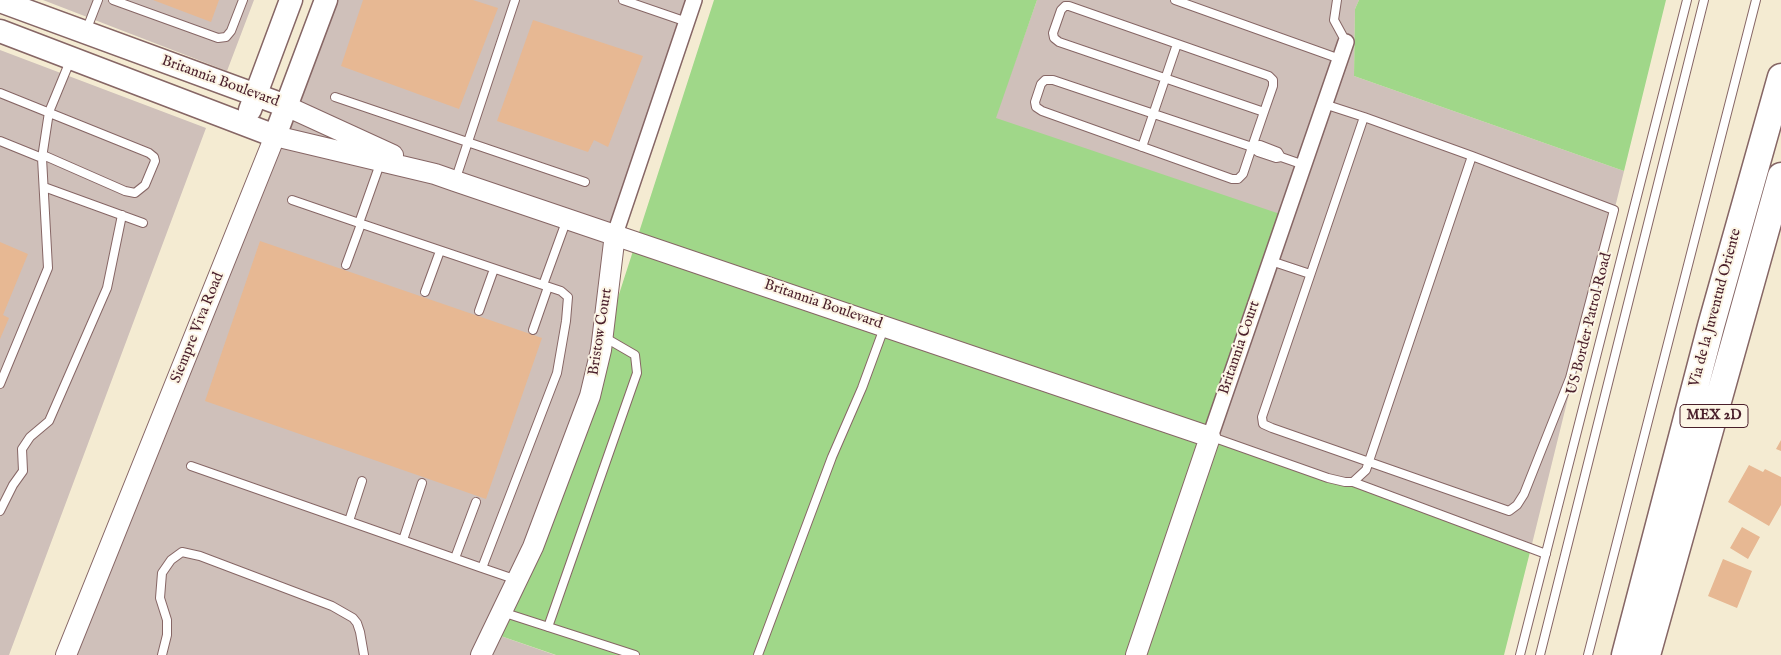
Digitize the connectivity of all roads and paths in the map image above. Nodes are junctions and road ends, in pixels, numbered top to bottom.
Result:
1 (98, 0) edge
2 (113, 0) edge
3 (242, 0) edge
4 (291, 0) edge
5 (326, 0) edge
6 (515, 0) edge
7 (623, 0) edge
8 (694, 0) edge
9 (1175, 0) edge
10 (1336, 0) edge
11 (1687, 0) edge
12 (1704, 0) edge
13 (1756, 0) edge
14 (0, 2) edge
15 (687, 22) junction
16 (0, 31) edge
17 (85, 33) junction
18 (1346, 42) joint
19 (1177, 44) junction
20 (70, 59) junction
21 (1340, 59) junction
22 (1781, 77) edge
23 (1166, 78) junction
24 (0, 93) edge
25 (255, 95) junction
26 (335, 97) dead end
27 (1324, 104) junction
28 (286, 106) junction
29 (49, 112) junction
30 (1264, 112) junction
31 (1154, 113) junction
32 (1364, 117) junction
33 (245, 125) junction
34 (275, 136) junction
35 (0, 142) edge
36 (467, 142) junction
37 (1252, 146) junction
38 (1142, 147) junction
39 (1472, 156) junction
40 (42, 157) junction
41 (381, 162) junction
42 (1304, 165) junction
43 (435, 174) junction
44 (1781, 176) edge
45 (455, 181) junction
46 (584, 182) dead end
47 (44, 187) junction
48 (292, 200) dead end
49 (1777, 201) edge
50 (122, 216) junction
51 (568, 218) junction
52 (143, 223) dead end
53 (360, 223) junction
54 (615, 234) junction
55 (440, 250) junction
56 (1271, 261) junction
57 (346, 265) dead end
58 (494, 269) junction
59 (1310, 274) junction
60 (546, 286) junction
61 (425, 292) dead end
62 (479, 311) dead end
63 (885, 326) junction
64 (533, 330) dead end
65 (603, 336) junction
66 (0, 384) edge
67 (1210, 437) junction
68 (1368, 462) junction
69 (191, 466) dead end
70 (362, 481) dead end
71 (1353, 482) junction
72 (422, 484) dead end
73 (476, 502) dead end
74 (0, 511) edge
75 (349, 521) junction
76 (403, 540) junction
77 (1546, 554) junction
78 (455, 558) junction
79 (482, 568) junction
80 (517, 580) junction
81 (502, 612) junction
82 (548, 627) junction
83 (163, 653) edge
84 (66, 655) edge
85 (172, 655) edge
86 (364, 655) edge
87 (481, 655) edge
88 (635, 655) edge
89 (758, 655) edge
90 (1136, 655) edge
91 (1520, 655) edge
92 (1540, 655) edge
93 (1588, 655) edge
94 (1624, 655) edge
95 (1647, 655) edge

1 - 17 lane
2 - 3 lane
4 - 25 main road
5 - 28 main road, Siempre Viva Road
6 - 36 lane
7 - 15 lane
8 - 15 street, Bristow Court
9 - 21 lane
10 - 18 lane
11 - 77 lane, US Border Patrol Road
12 - 92 lane
13 - 93 lane
14 - 17 main road, Britannia Boulevard
15 - 54 street, Bristow Court
16 - 20 main road, Britannia Boulevard
17 - 25 main road, Britannia Boulevard
18 - 21 street, Britannia Court
19 - 23 lane
19 - 23 lane
19 - 30 lane
20 - 29 lane
20 - 33 main road, Britannia Boulevard
21 - 27 street, Britannia Court
22 - 94 highway, Via de la Juventud Oriente / MEX 2D
23 - 30 lane
23 - 31 lane
24 - 29 lane
25 - 28 main road, Britannia Boulevard
25 - 33 main road
26 - 36 lane
27 - 32 lane
27 - 42 street, Britannia Court
28 - 34 main road, Siempre Viva Road
28 - 43 street, Britannia Boulevard
29 - 40 lane
29 - 40 lane
30 - 37 lane
31 - 37 lane
31 - 38 lane
31 - 38 lane
32 - 39 lane
32 - 59 lane
33 - 34 main road, Britannia Boulevard
34 - 41 street, Britannia Boulevard
34 - 84 street, Siempre Viva Road
35 - 40 lane
36 - 45 lane
36 - 46 lane
37 - 38 lane
37 - 42 lane
39 - 68 lane
39 - 68 lane
40 - 47 lane
41 - 43 street, Britannia Boulevard
41 - 53 lane
42 - 56 street, Britannia Court
43 - 45 street, Britannia Boulevard
44 - 49 highway, Via de la Juventud Oriente / MEX 2D
45 - 51 street, Britannia Boulevard
47 - 50 lane
47 - 66 lane
48 - 53 lane
49 - 95 highway, Via de la Juventud Oriente / MEX 2D
50 - 52 lane
50 - 74 lane
51 - 54 street, Britannia Boulevard
51 - 60 lane
53 - 55 lane
53 - 57 lane
54 - 63 street, Britannia Boulevard
54 - 65 street, Bristow Court
55 - 58 lane
55 - 61 lane
56 - 59 lane
56 - 67 street, Britannia Court
58 - 60 lane
58 - 62 lane
59 - 68 lane
60 - 64 lane
60 - 79 lane
63 - 67 street, Britannia Boulevard
63 - 89 lane
65 - 80 street, Bristow Court
65 - 82 lane
67 - 71 lane
67 - 90 street, Britannia Court
68 - 71 lane
69 - 75 lane
70 - 75 lane
71 - 77 lane
72 - 76 lane
73 - 78 lane
75 - 76 lane
76 - 78 lane
77 - 91 lane, US Border Patrol Road
78 - 79 lane
79 - 80 lane
80 - 81 street, Bristow Court
81 - 82 lane
81 - 87 street, Bristow Court
82 - 88 lane
83 - 85 lane
83 - 86 lane

